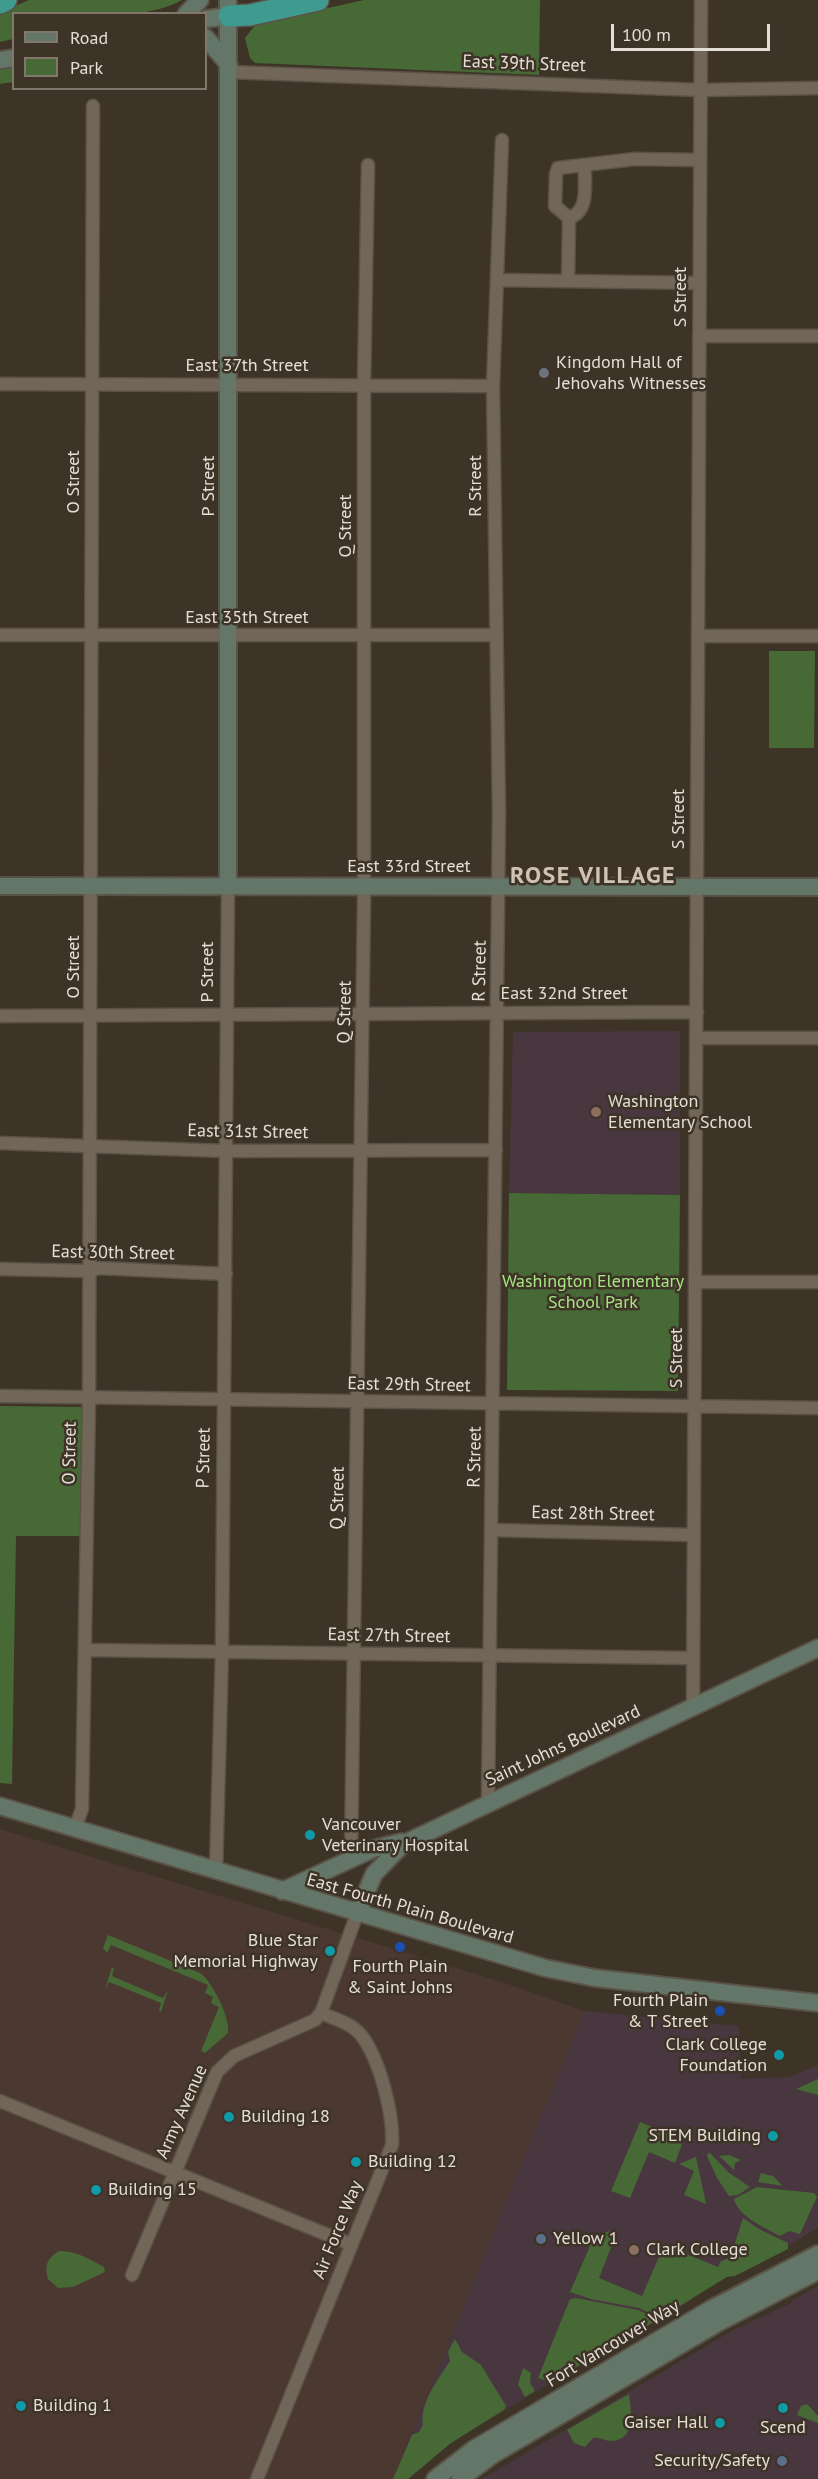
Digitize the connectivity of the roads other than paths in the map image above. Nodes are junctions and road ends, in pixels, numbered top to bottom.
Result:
1 (6, 0) edge
2 (200, 0) edge
3 (318, 0) edge
4 (700, 2) dead end
5 (0, 3) edge
6 (228, 8) edge
7 (188, 12) edge
8 (207, 18) edge
9 (207, 39) edge
10 (229, 69) junction
11 (818, 88) edge
12 (700, 90) junction
13 (93, 106) dead end
14 (502, 140) dead end
15 (700, 160) junction
16 (368, 165) dead end
17 (585, 166) junction
18 (569, 218) junction
19 (497, 279) junction
20 (568, 281) junction
21 (700, 283) junction
22 (699, 336) junction
23 (818, 336) edge
24 (0, 384) edge
25 (229, 384) junction
26 (92, 385) junction
27 (364, 385) junction
28 (493, 386) junction
29 (0, 635) edge
30 (495, 635) junction
31 (92, 636) junction
32 (228, 636) junction
33 (364, 636) junction
34 (698, 636) junction
35 (818, 636) edge
36 (0, 886) edge
37 (228, 886) junction
38 (364, 886) junction
39 (92, 887) junction
40 (499, 887) junction
41 (697, 887) junction
42 (818, 887) edge
43 (498, 1012) junction
44 (697, 1012) junction
45 (363, 1013) junction
46 (228, 1014) junction
47 (0, 1016) edge
48 (92, 1016) junction
49 (696, 1038) junction
50 (818, 1038) edge
51 (0, 1143) edge
52 (91, 1147) junction
53 (227, 1150) junction
54 (361, 1150) junction
55 (496, 1150) junction
56 (0, 1269) edge
57 (90, 1271) junction
58 (226, 1274) junction
59 (695, 1282) junction
60 (818, 1282) edge
61 (0, 1396) edge
62 (89, 1398) junction
63 (224, 1400) junction
64 (358, 1402) junction
65 (494, 1404) junction
66 (694, 1407) junction
67 (818, 1408) edge
68 (492, 1530) junction
69 (694, 1534) junction
70 (818, 1648) edge
71 (85, 1650) junction
72 (222, 1651) junction
73 (354, 1653) junction
74 (490, 1656) junction
75 (692, 1659) junction
76 (693, 1707) junction
77 (488, 1803) junction
78 (0, 1806) edge
79 (75, 1828) junction
80 (413, 1838) junction
81 (351, 1859) junction
82 (216, 1871) junction
83 (282, 1891) junction
84 (357, 1914) junction
85 (818, 2003) edge
86 (321, 2013) junction
87 (0, 2101) edge
88 (174, 2174) junction
89 (350, 2244) junction
90 (818, 2254) edge
91 (818, 2271) edge
92 (132, 2275) dead end
93 (257, 2479) edge
94 (435, 2479) edge
95 (460, 2479) edge

1 - 5 highway
2 - 7 street
3 - 6 highway
4 - 12 street, S Street
6 - 8 street
6 - 10 street, P Street
9 - 10 street
10 - 12 street, East 39th Street
10 - 25 street, P Street
11 - 12 street, East 39th Street
12 - 15 street, S Street
13 - 26 street, O Street
14 - 19 street, R Street
15 - 17 street
15 - 21 street, S Street
16 - 27 street, Q Street
17 - 18 street
17 - 18 street
18 - 20 street
19 - 20 street
19 - 28 street, R Street
20 - 21 street
21 - 22 street, S Street
22 - 23 street
22 - 34 street, S Street
24 - 26 street, East 37th Street
25 - 26 street, East 37th Street
25 - 27 street, East 37th Street
25 - 32 street, P Street
26 - 31 street, O Street
27 - 28 street, East 37th Street
27 - 33 street, Q Street
28 - 30 street, R Street
29 - 31 street, East 35th Street
30 - 33 street, East 35th Street
30 - 40 street, R Street
31 - 32 street, East 35th Street
31 - 39 street, O Street
32 - 33 street, East 35th Street
32 - 37 street, P Street
33 - 38 street, Q Street
34 - 35 street
34 - 41 street, S Street
36 - 39 street, East 33rd Street
37 - 38 street, East 33rd Street
37 - 39 street, East 33rd Street
37 - 46 street, P Street
38 - 40 street, East 33rd Street
38 - 45 street, Q Street
39 - 48 street, O Street
40 - 41 street, East 33rd Street
40 - 43 street, R Street
41 - 42 street, East 33rd Street
41 - 44 street, S Street
43 - 44 street, East 32nd Street
43 - 45 street, East 32nd Street
43 - 55 street, R Street
44 - 49 street, S Street
45 - 46 street, East 32nd Street
45 - 54 street, Q Street
46 - 48 street, East 32nd Street
46 - 53 street, P Street
47 - 48 street, East 32nd Street
48 - 52 street, O Street
49 - 50 street
49 - 59 street, S Street
51 - 52 street, East 31st Street
52 - 53 street, East 31st Street
52 - 57 street, O Street
53 - 54 street, East 31st Street
53 - 58 street, P Street
54 - 55 street, East 31st Street
54 - 64 street, Q Street
55 - 65 street, R Street
56 - 57 street, East 30th Street
57 - 58 street, East 30th Street
57 - 62 street, O Street
58 - 63 street, P Street
59 - 60 street
59 - 66 street, S Street
61 - 62 street, East 29th Street
62 - 63 street, East 29th Street
62 - 71 street, O Street
63 - 64 street, East 29th Street
63 - 72 street, P Street
64 - 65 street, East 29th Street
64 - 73 street, Q Street
65 - 66 street, East 29th Street
65 - 68 street, R Street
66 - 67 street, East 29th Street
66 - 69 street, S Street
68 - 69 street, East 28th Street
68 - 74 street, R Street
69 - 75 street, S Street
70 - 76 street, Saint Johns Boulevard
71 - 72 street, East 27th Street
71 - 79 street, O Street
72 - 73 street, East 27th Street
72 - 82 street, P Street
73 - 74 street, East 27th Street
73 - 81 street, Q Street
74 - 75 street, East 27th Street
74 - 77 street, R Street
75 - 76 street, S Street
76 - 77 street, Saint Johns Boulevard
77 - 80 street, Saint Johns Boulevard
78 - 79 street, East Fourth Plain Boulevard
79 - 82 street, East Fourth Plain Boulevard
80 - 81 street
80 - 84 street, Saint Johns Boulevard
81 - 83 street
82 - 83 street, East Fourth Plain Boulevard
83 - 84 street, East Fourth Plain Boulevard
84 - 85 street, East Fourth Plain Boulevard
84 - 86 street
86 - 88 street, Army Avenue
86 - 89 street, Air Force Way
87 - 88 street
88 - 89 street
88 - 92 street, Army Avenue
89 - 93 street, Air Force Way
90 - 94 street, Fort Vancouver Way
91 - 95 street, Fort Vancouver Way

